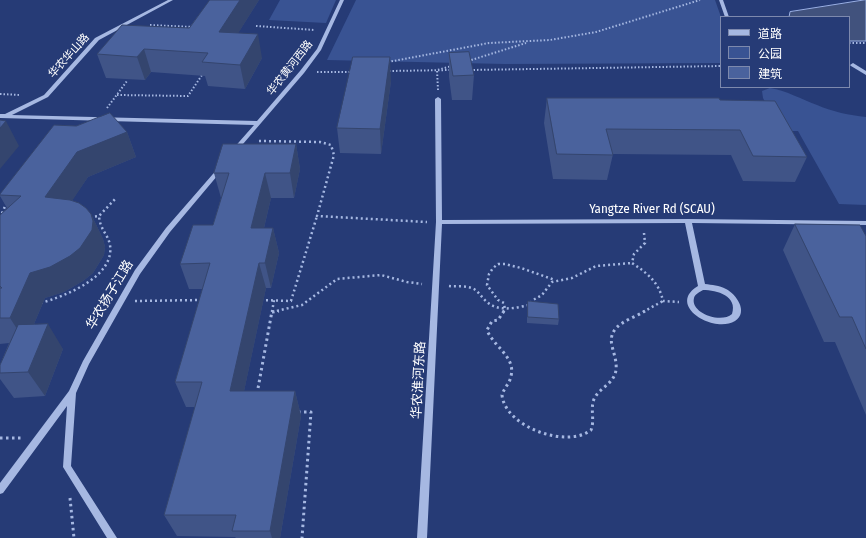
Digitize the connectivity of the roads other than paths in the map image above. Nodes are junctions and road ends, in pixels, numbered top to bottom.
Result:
1 (171, 0) edge
2 (342, 0) edge
3 (721, 0) edge
4 (728, 16) edge
5 (853, 65) dead end
6 (866, 73) edge
7 (438, 99) road end
8 (1, 117) edge
9 (258, 123) junction
10 (230, 157) edge
11 (225, 163) edge
12 (688, 221) junction
13 (439, 222) junction
14 (866, 223) edge
15 (702, 287) junction
16 (72, 393) junction
17 (0, 490) edge
18 (112, 538) edge
19 (422, 538) edge

1 - 8 street, 华农华山路
2 - 9 street, 华农黄河西路
3 - 4 street
5 - 6 street
7 - 13 street, 华农淮河东路
8 - 9 street
9 - 10 street
11 - 16 street, 华农扬子江路
12 - 13 street, Yangtze River Rd (SCAU)
12 - 14 street, Yangtze River Rd (SCAU)
12 - 15 street
13 - 19 street, 华农淮河东路
15 - 15 street
16 - 17 street, 华农扬子江路
16 - 18 street

